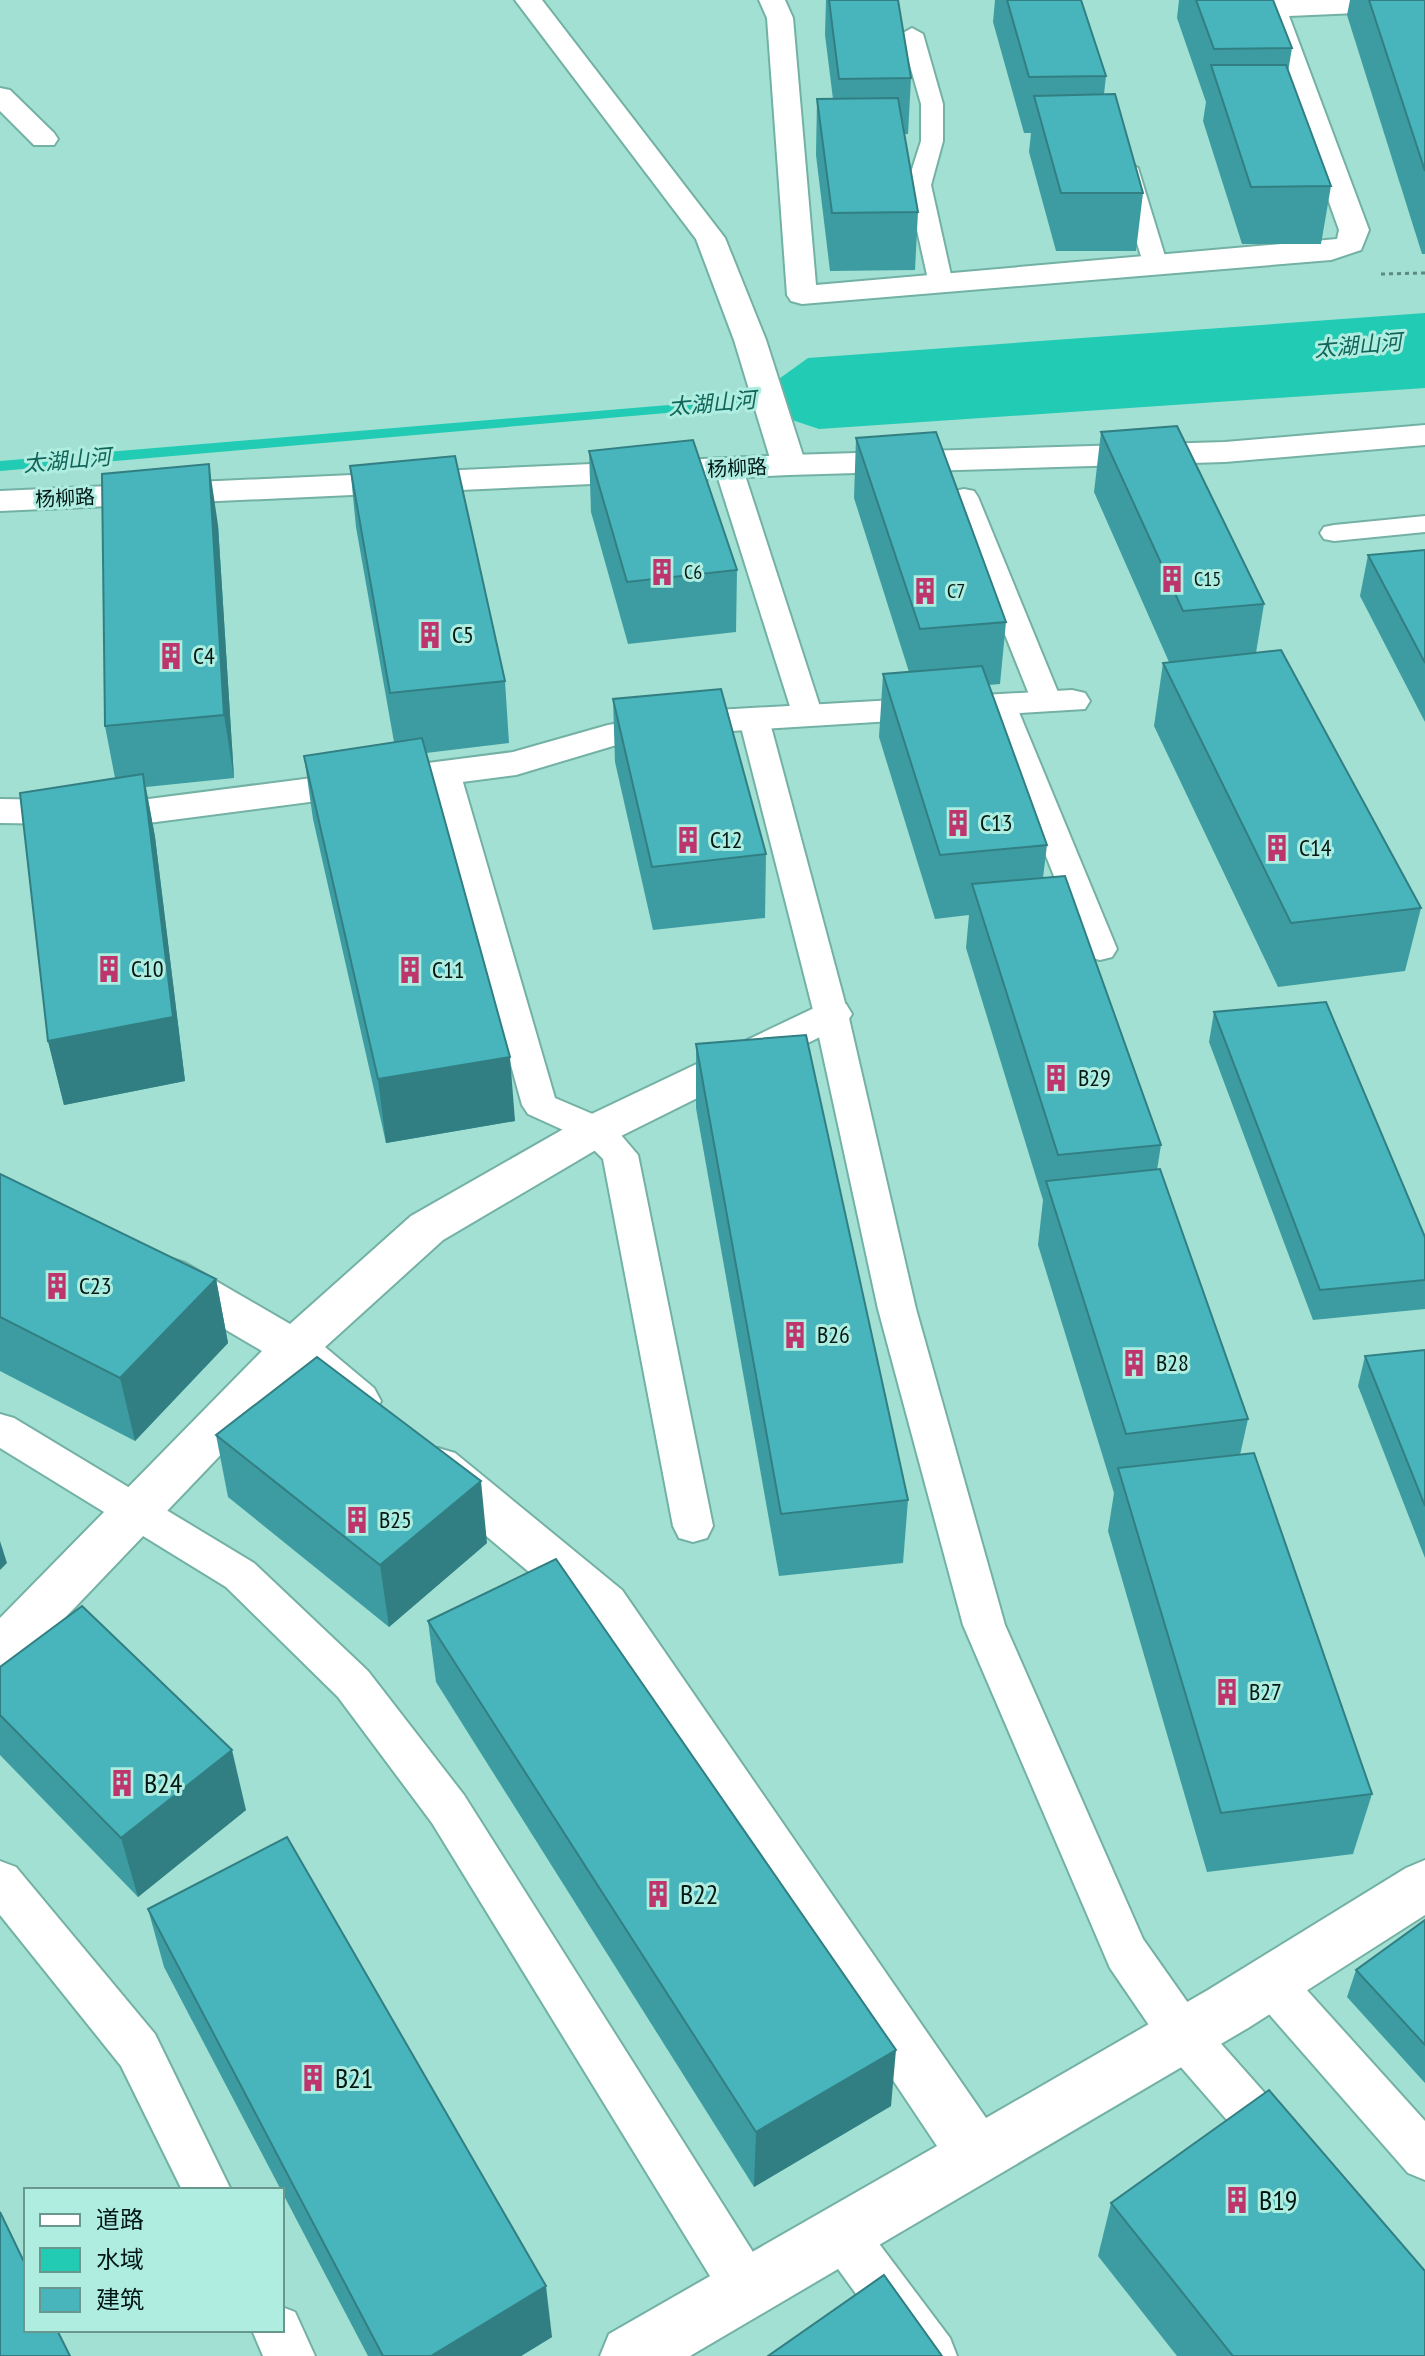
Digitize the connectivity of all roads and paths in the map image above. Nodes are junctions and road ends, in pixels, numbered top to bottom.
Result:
1 (528, 0) edge
2 (772, 0) edge
3 (1425, 2) edge
4 (1271, 4) edge
5 (912, 34) dead end
6 (0, 96) edge
7 (44, 139) dead end
8 (1118, 144) edge
9 (1156, 266) junction
10 (941, 284) junction
11 (1425, 435) edge
12 (789, 465) junction
13 (729, 469) junction
14 (964, 497) edge
15 (0, 501) edge
16 (1425, 524) edge
17 (1334, 533) dead end
18 (1059, 702) joint
19 (1001, 705) junction
20 (808, 716) junction
21 (754, 719) junction
22 (445, 772) junction
23 (0, 811) edge
24 (1100, 949) dead end
25 (831, 1014) junction
26 (596, 1130) junction
27 (136, 1256) edge
28 (294, 1348) junction
29 (0, 1429) edge
30 (136, 1512) junction
31 (693, 1526) dead end
32 (0, 1652) edge
33 (0, 1881) edge
34 (1425, 1885) edge
35 (1270, 1982) junction
36 (1183, 2035) junction
37 (978, 2156) junction
38 (1425, 2157) edge
39 (1304, 2174) edge
40 (206, 2188) edge
41 (842, 2234) junction
42 (747, 2289) junction
43 (278, 2332) edge
44 (290, 2356) edge
45 (631, 2356) edge
46 (932, 2356) edge

1 - 12 street
2 - 10 street
3 - 4 street
4 - 9 street
5 - 10 lane
6 - 7 street
8 - 9 lane
9 - 10 street
11 - 12 street, 杨柳路
12 - 13 street, 杨柳路
13 - 15 street, 杨柳路
13 - 20 lane
14 - 18 lane
16 - 17 lane
18 - 19 street
19 - 20 street
19 - 24 lane
20 - 21 street
21 - 22 street
21 - 25 lane
22 - 23 street
22 - 26 lane
25 - 26 street
25 - 36 lane
26 - 28 street
26 - 31 lane
27 - 28 street
28 - 30 street
28 - 37 street
29 - 30 lane
30 - 32 street
30 - 42 lane
33 - 40 lane
34 - 35 street
35 - 36 street
35 - 38 lane
36 - 37 street
36 - 39 lane
37 - 41 street
41 - 42 street
41 - 46 lane
42 - 45 street
43 - 44 lane

